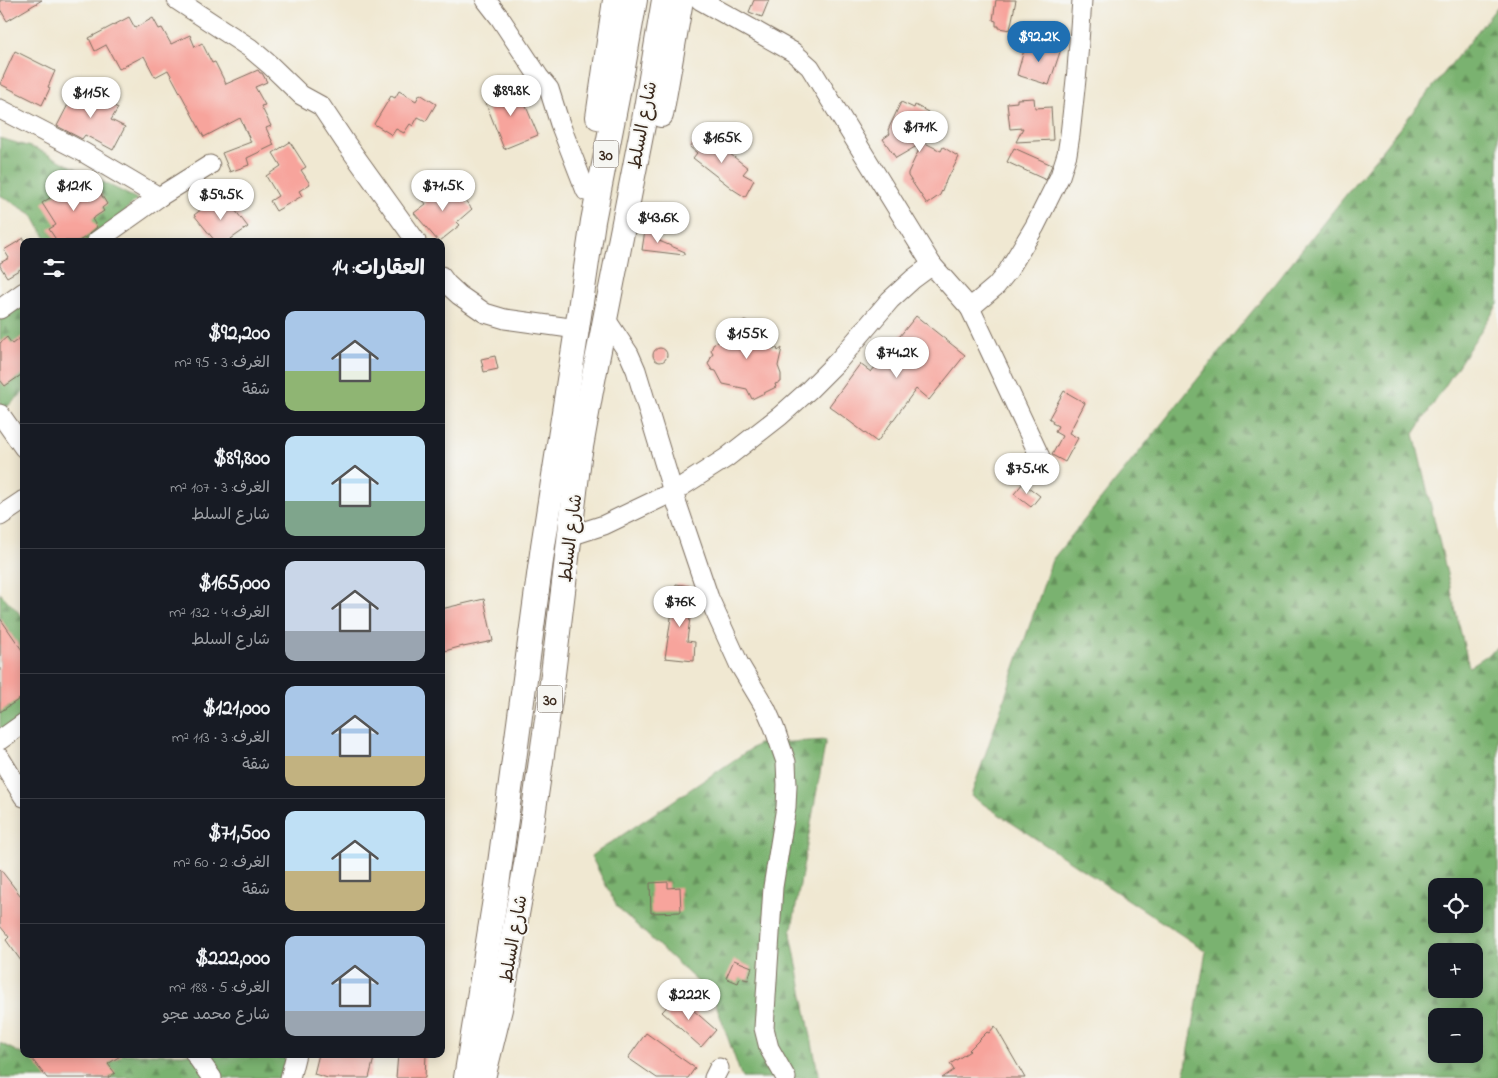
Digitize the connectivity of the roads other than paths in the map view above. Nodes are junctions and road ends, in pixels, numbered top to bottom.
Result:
1 (178, 0) edge
2 (486, 0) edge
3 (615, 0) edge
4 (635, 0) edge
5 (664, 0) edge
6 (681, 0) edge
7 (700, 0) edge
8 (1082, 0) edge
9 (0, 109) edge
10 (210, 165) dead end
11 (586, 191) junction
12 (159, 198) junction
13 (623, 233) junction
14 (101, 238) edge
15 (414, 238) edge
16 (932, 264) junction
17 (445, 280) edge
18 (20, 295) edge
19 (970, 308) junction
20 (0, 309) edge
21 (579, 318) junction
22 (605, 318) junction
23 (0, 414) edge
24 (20, 442) edge
25 (1040, 457) dead end
26 (673, 492) junction
27 (20, 503) edge
28 (0, 516) edge
29 (570, 536) junction
30 (20, 726) edge
31 (0, 740) edge
32 (0, 758) edge
33 (20, 790) edge
34 (199, 1058) edge
35 (295, 1058) edge
36 (212, 1078) edge
37 (290, 1078) edge
38 (466, 1078) edge
39 (483, 1078) edge
40 (786, 1078) edge

1 - 15 street
2 - 11 street
3 - 11 main road
4 - 21 main road, شارع السلط / 30
5 - 13 main road, شارع السلط / 30
6 - 13 main road
7 - 16 street
8 - 19 street
9 - 12 street
10 - 12 street
11 - 21 main road
12 - 14 street
13 - 22 main road, شارع السلط / 30
16 - 19 street
16 - 26 street
17 - 21 street
18 - 20 street
19 - 25 street
21 - 38 main road, شارع السلط / 30
22 - 26 street
22 - 29 main road, شارع السلط / 30
23 - 24 street
26 - 29 street
26 - 40 street
27 - 28 street
29 - 39 main road, شارع السلط / 30
30 - 31 street
32 - 33 street
34 - 36 street
35 - 37 street

